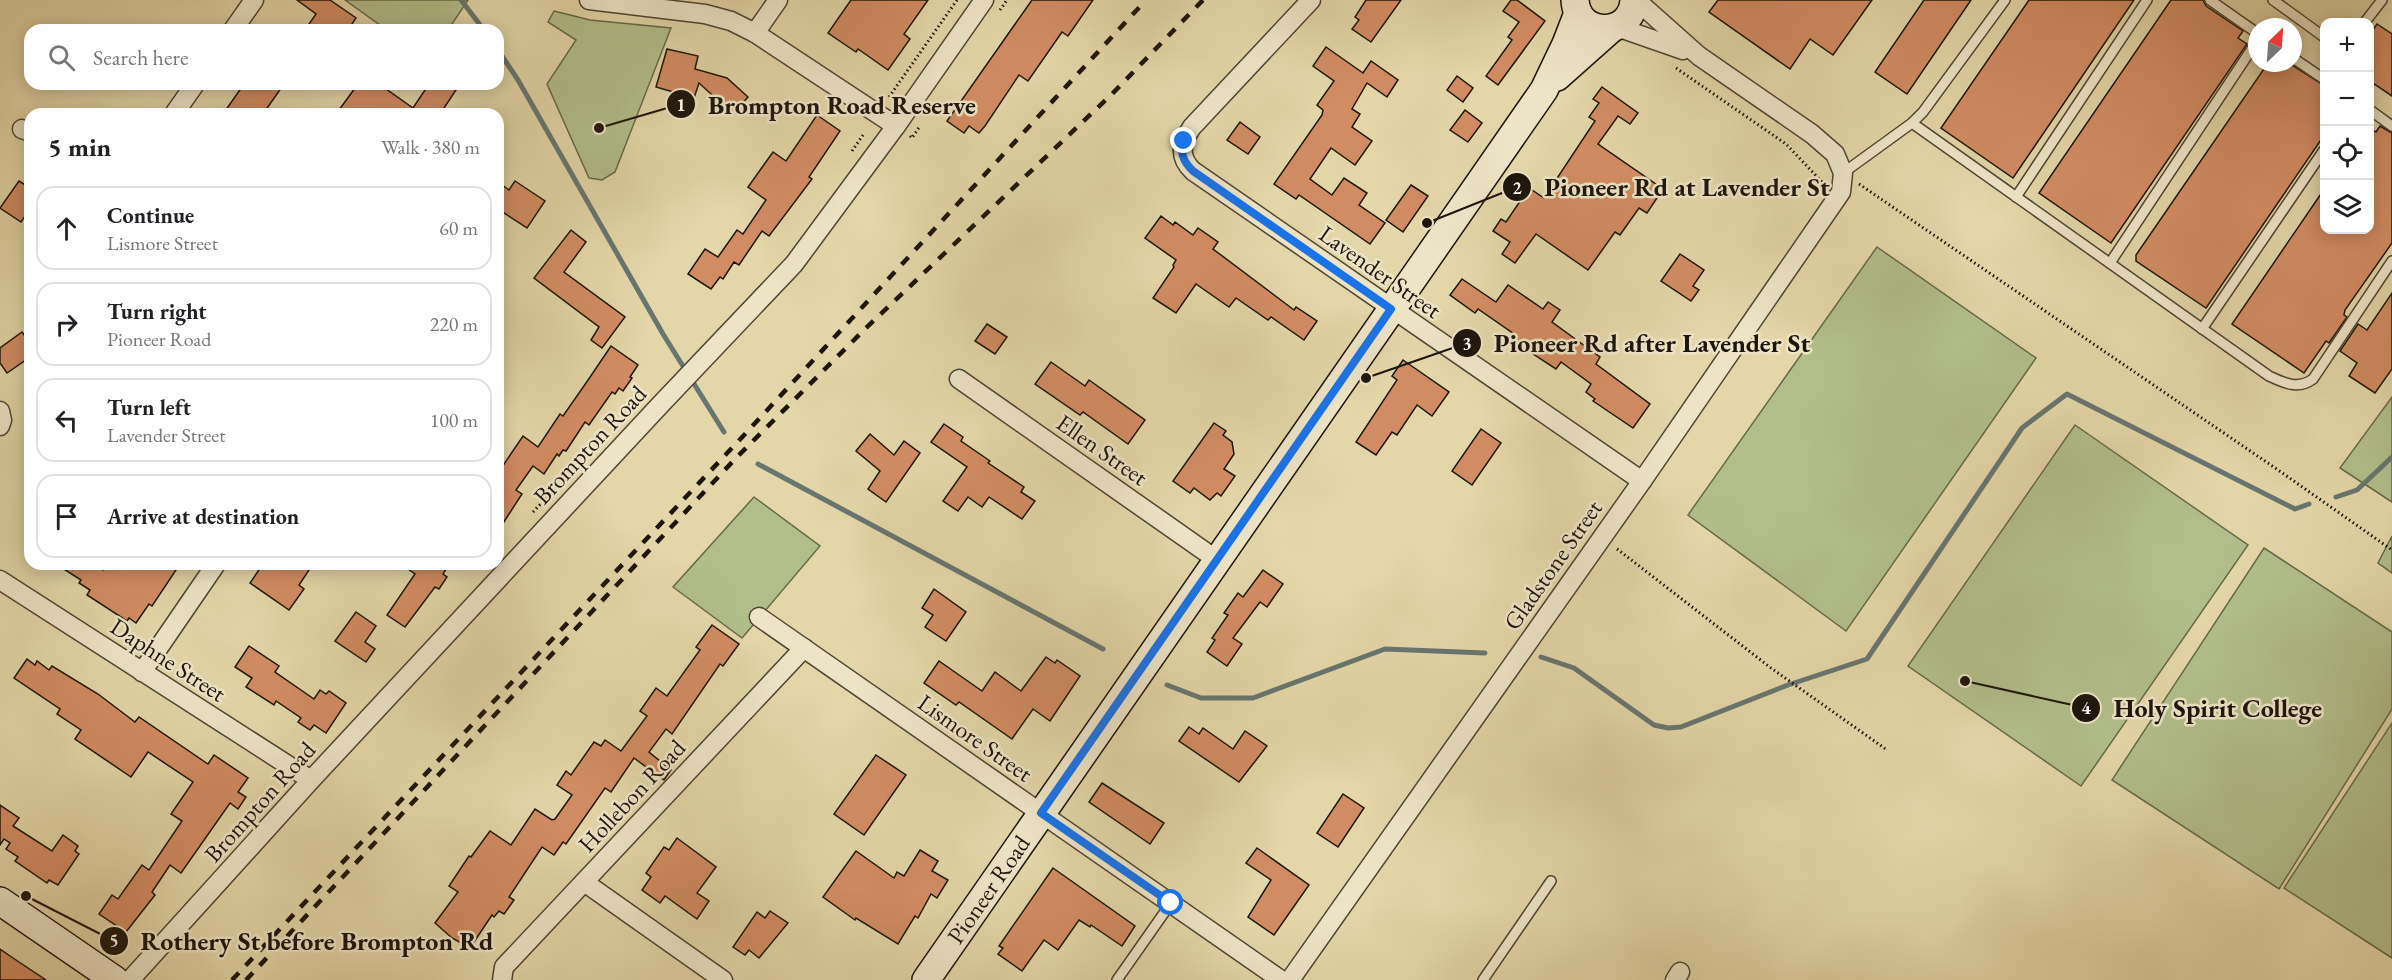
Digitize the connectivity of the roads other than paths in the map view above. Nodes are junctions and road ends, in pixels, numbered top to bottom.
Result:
1 (254, 0) edge
2 (589, 0) edge
3 (778, 0) edge
4 (984, 0) edge
5 (1311, 0) edge
6 (1635, 0) edge
7 (2005, 0) edge
8 (2147, 0) edge
9 (2210, 0) edge
10 (2273, 0) edge
11 (2382, 0) edge
12 (1575, 4) edge
13 (2368, 18) edge
14 (237, 24) edge
15 (2248, 27) edge
16 (1614, 28) junction
17 (756, 33) junction
18 (2320, 33) edge
19 (2248, 55) edge
20 (1699, 56) junction
21 (2302, 64) edge
22 (2320, 76) edge
23 (191, 90) edge
24 (1544, 90) junction
25 (178, 108) edge
26 (2374, 113) edge
27 (1912, 123) junction
28 (896, 126) junction
29 (2392, 126) edge
30 (2320, 157) edge
31 (1843, 173) junction
32 (2016, 197) junction
33 (2392, 261) edge
34 (2110, 263) junction
35 (1391, 309) junction
36 (2202, 329) junction
37 (959, 380) dead end
38 (0, 411) edge
39 (0, 426) edge
40 (1642, 481) junction
41 (1217, 560) junction
42 (212, 570) edge
43 (0, 580) edge
44 (759, 617) dead end
45 (804, 648) junction
46 (142, 672) junction
47 (311, 780) junction
48 (1041, 813) junction
49 (1551, 881) dead end
50 (584, 882) junction
51 (0, 901) edge
52 (1171, 903) junction
53 (115, 980) edge
54 (130, 980) edge
55 (502, 980) edge
56 (723, 980) edge
57 (926, 980) edge
58 (1117, 980) edge
59 (1281, 980) edge
60 (1290, 980) edge
61 (1483, 980) edge

1 - 14 street
2 - 17 street
3 - 17 street
4 - 28 street, Brompton Road
5 - 35 street, Lavender Street
6 - 16 main road, Pioneer Road
6 - 20 street
7 - 27 lane
8 - 32 lane
9 - 15 lane
10 - 18 lane
11 - 13 lane
12 - 16 main road, Pioneer Road
12 - 24 main road, Pioneer Road
16 - 20 street
16 - 24 main road, Pioneer Road
17 - 28 street
19 - 34 lane
20 - 31 street
21 - 22 lane
23 - 25 street
24 - 35 main road, Pioneer Road
26 - 29 lane
27 - 31 lane
27 - 32 lane
28 - 47 street, Brompton Road
30 - 36 lane
31 - 40 street, Gladstone Street
32 - 34 lane
33 - 36 lane
34 - 36 lane
35 - 40 street, Lavender Street
35 - 41 main road, Pioneer Road
37 - 41 street, Ellen Street
38 - 39 street
40 - 60 street, Gladstone Street
41 - 48 main road, Pioneer Road
42 - 46 street
43 - 46 street, Daphne Street
44 - 45 street, Lismore Street
45 - 48 street, Lismore Street
45 - 50 street, Hollebon Road
46 - 47 street, Daphne Street
47 - 54 street, Brompton Road
48 - 52 street, Lismore Street
48 - 57 main road, Pioneer Road
49 - 61 lane
50 - 55 street, Hollebon Road
50 - 56 street
51 - 53 main road
52 - 58 lane
52 - 59 street, Lismore Street

